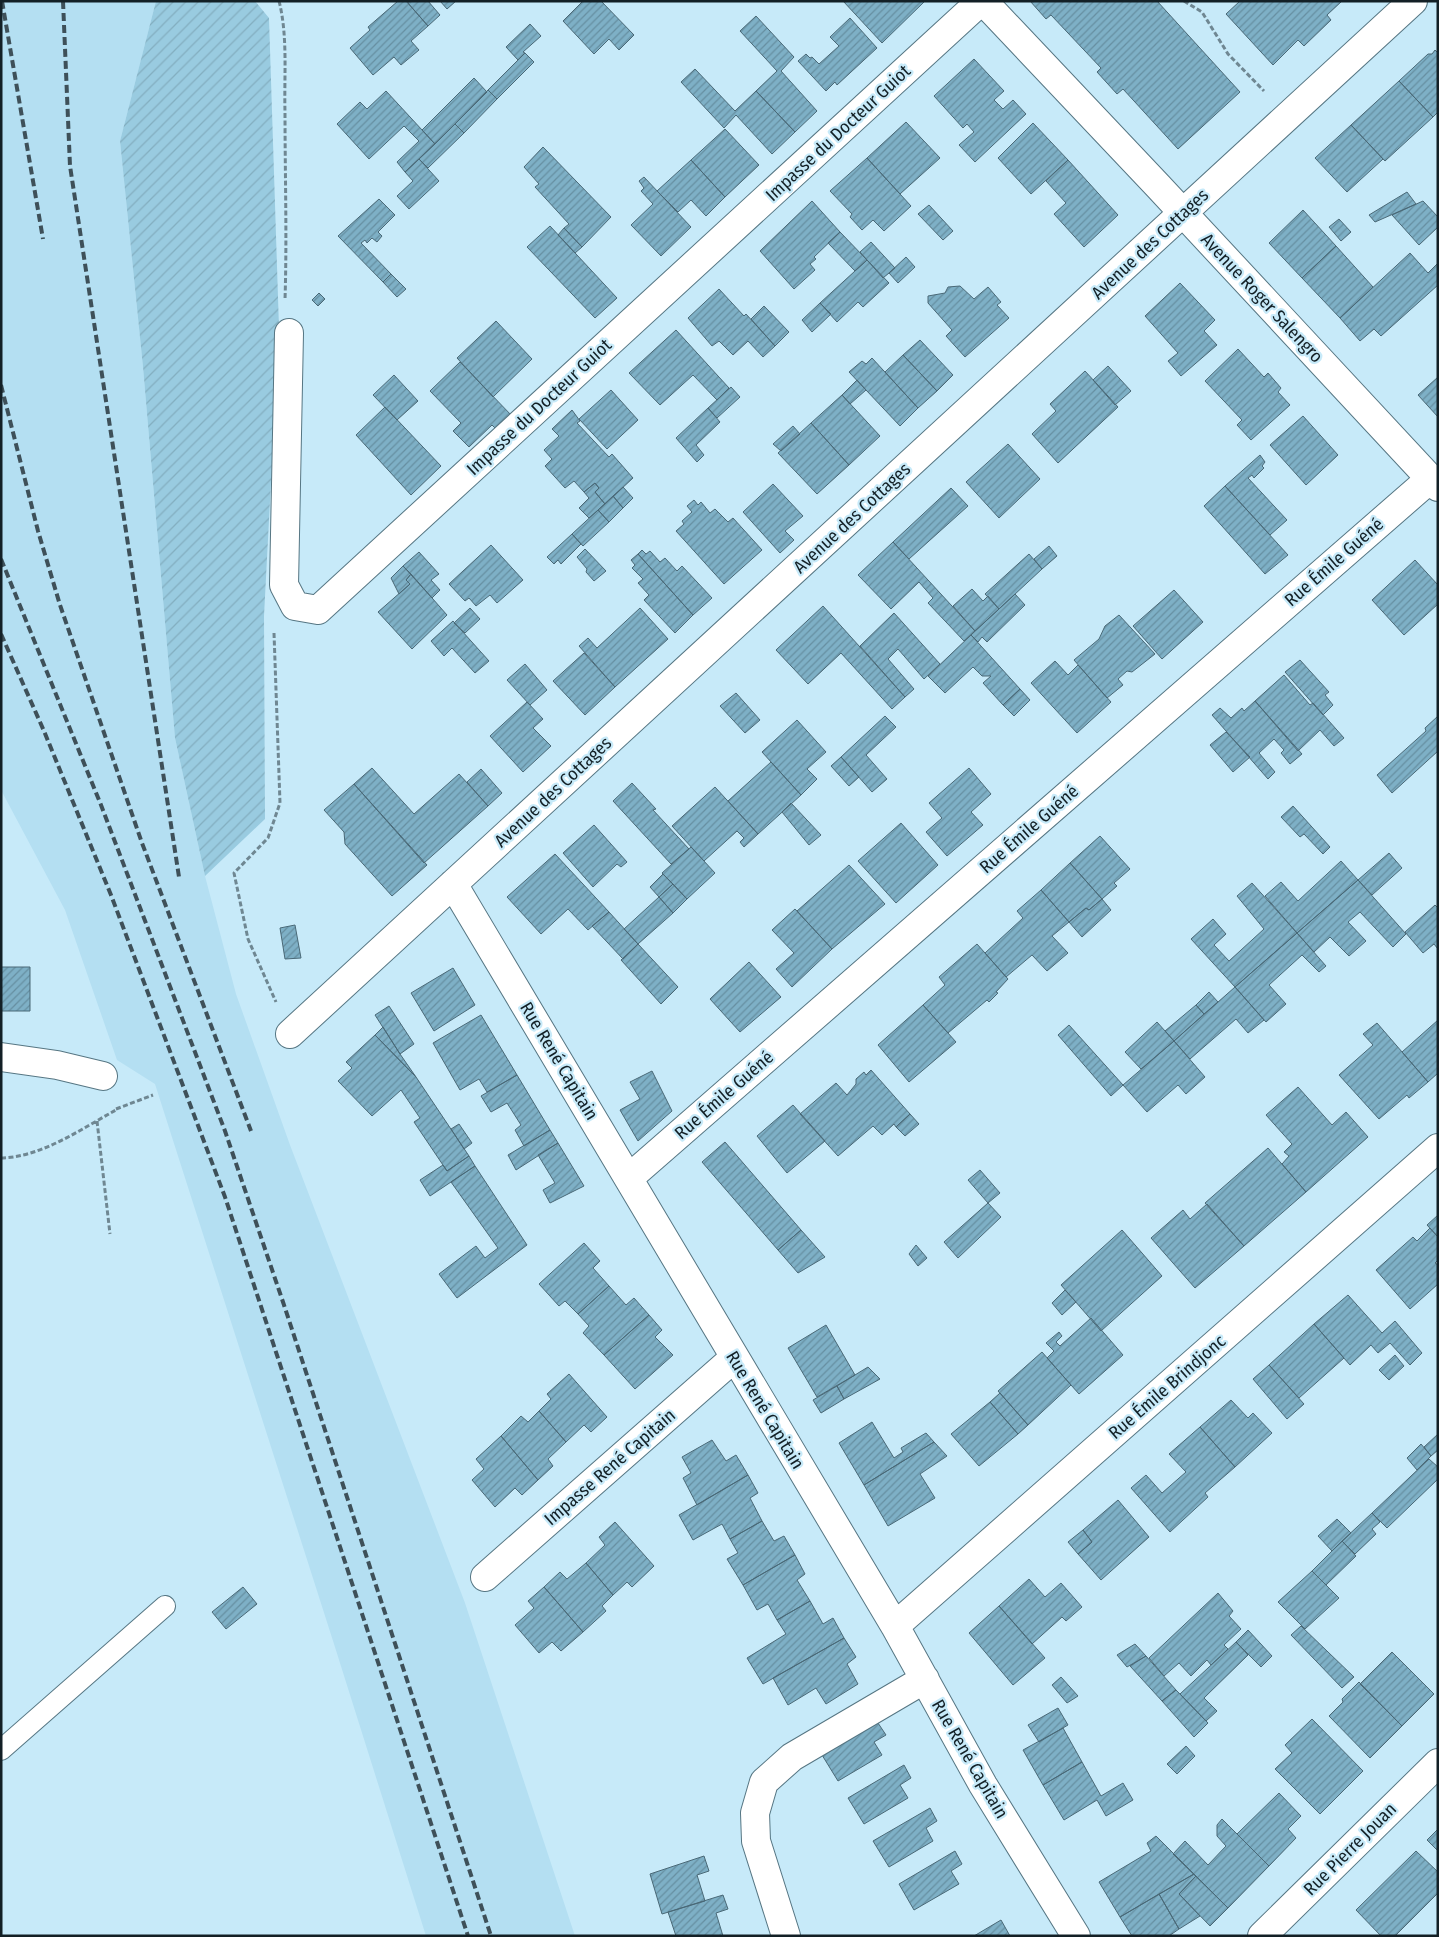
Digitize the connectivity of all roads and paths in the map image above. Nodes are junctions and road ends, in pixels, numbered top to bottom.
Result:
1 (982, 1) edge
2 (1184, 1) edge
3 (1413, 1) edge
4 (1288, 117) junction
5 (1183, 213) junction
6 (289, 333) dead end
7 (1434, 483) edge
8 (453, 884) junction
9 (290, 1034) dead end
10 (1, 1057) edge
11 (102, 1076) dead end
12 (116, 1110) dead end
13 (97, 1120) junction
14 (1438, 1148) edge
15 (1, 1158) edge
16 (629, 1178) junction
17 (110, 1234) dead end
18 (734, 1358) junction
19 (485, 1577) dead end
20 (164, 1606) dead end
21 (895, 1626) junction
22 (925, 1679) junction
23 (1, 1750) edge
24 (1438, 1762) edge
25 (786, 1936) edge
26 (1076, 1936) edge
27 (1262, 1936) edge

1 - 5 street, Avenue Roger Salengro
1 - 6 street, Impasse du Docteur Guiot
2 - 4 path
3 - 4 street, Avenue des Cottages
4 - 5 street, Avenue des Cottages
5 - 7 street, Avenue Roger Salengro
5 - 8 street, Avenue des Cottages
7 - 16 street, Rue Émile Guéné
8 - 9 street, Avenue des Cottages
8 - 16 street, Rue René Capitain
10 - 11 street
12 - 13 path
13 - 15 path
13 - 17 path
14 - 21 street, Rue Émile Brindjonc
16 - 18 street, Rue René Capitain
18 - 19 street, Impasse René Capitain
18 - 21 street, Rue René Capitain
20 - 23 lane
21 - 22 street, Rue René Capitain
22 - 25 street
22 - 26 street, Rue René Capitain
24 - 27 street, Rue Pierre Jouan

